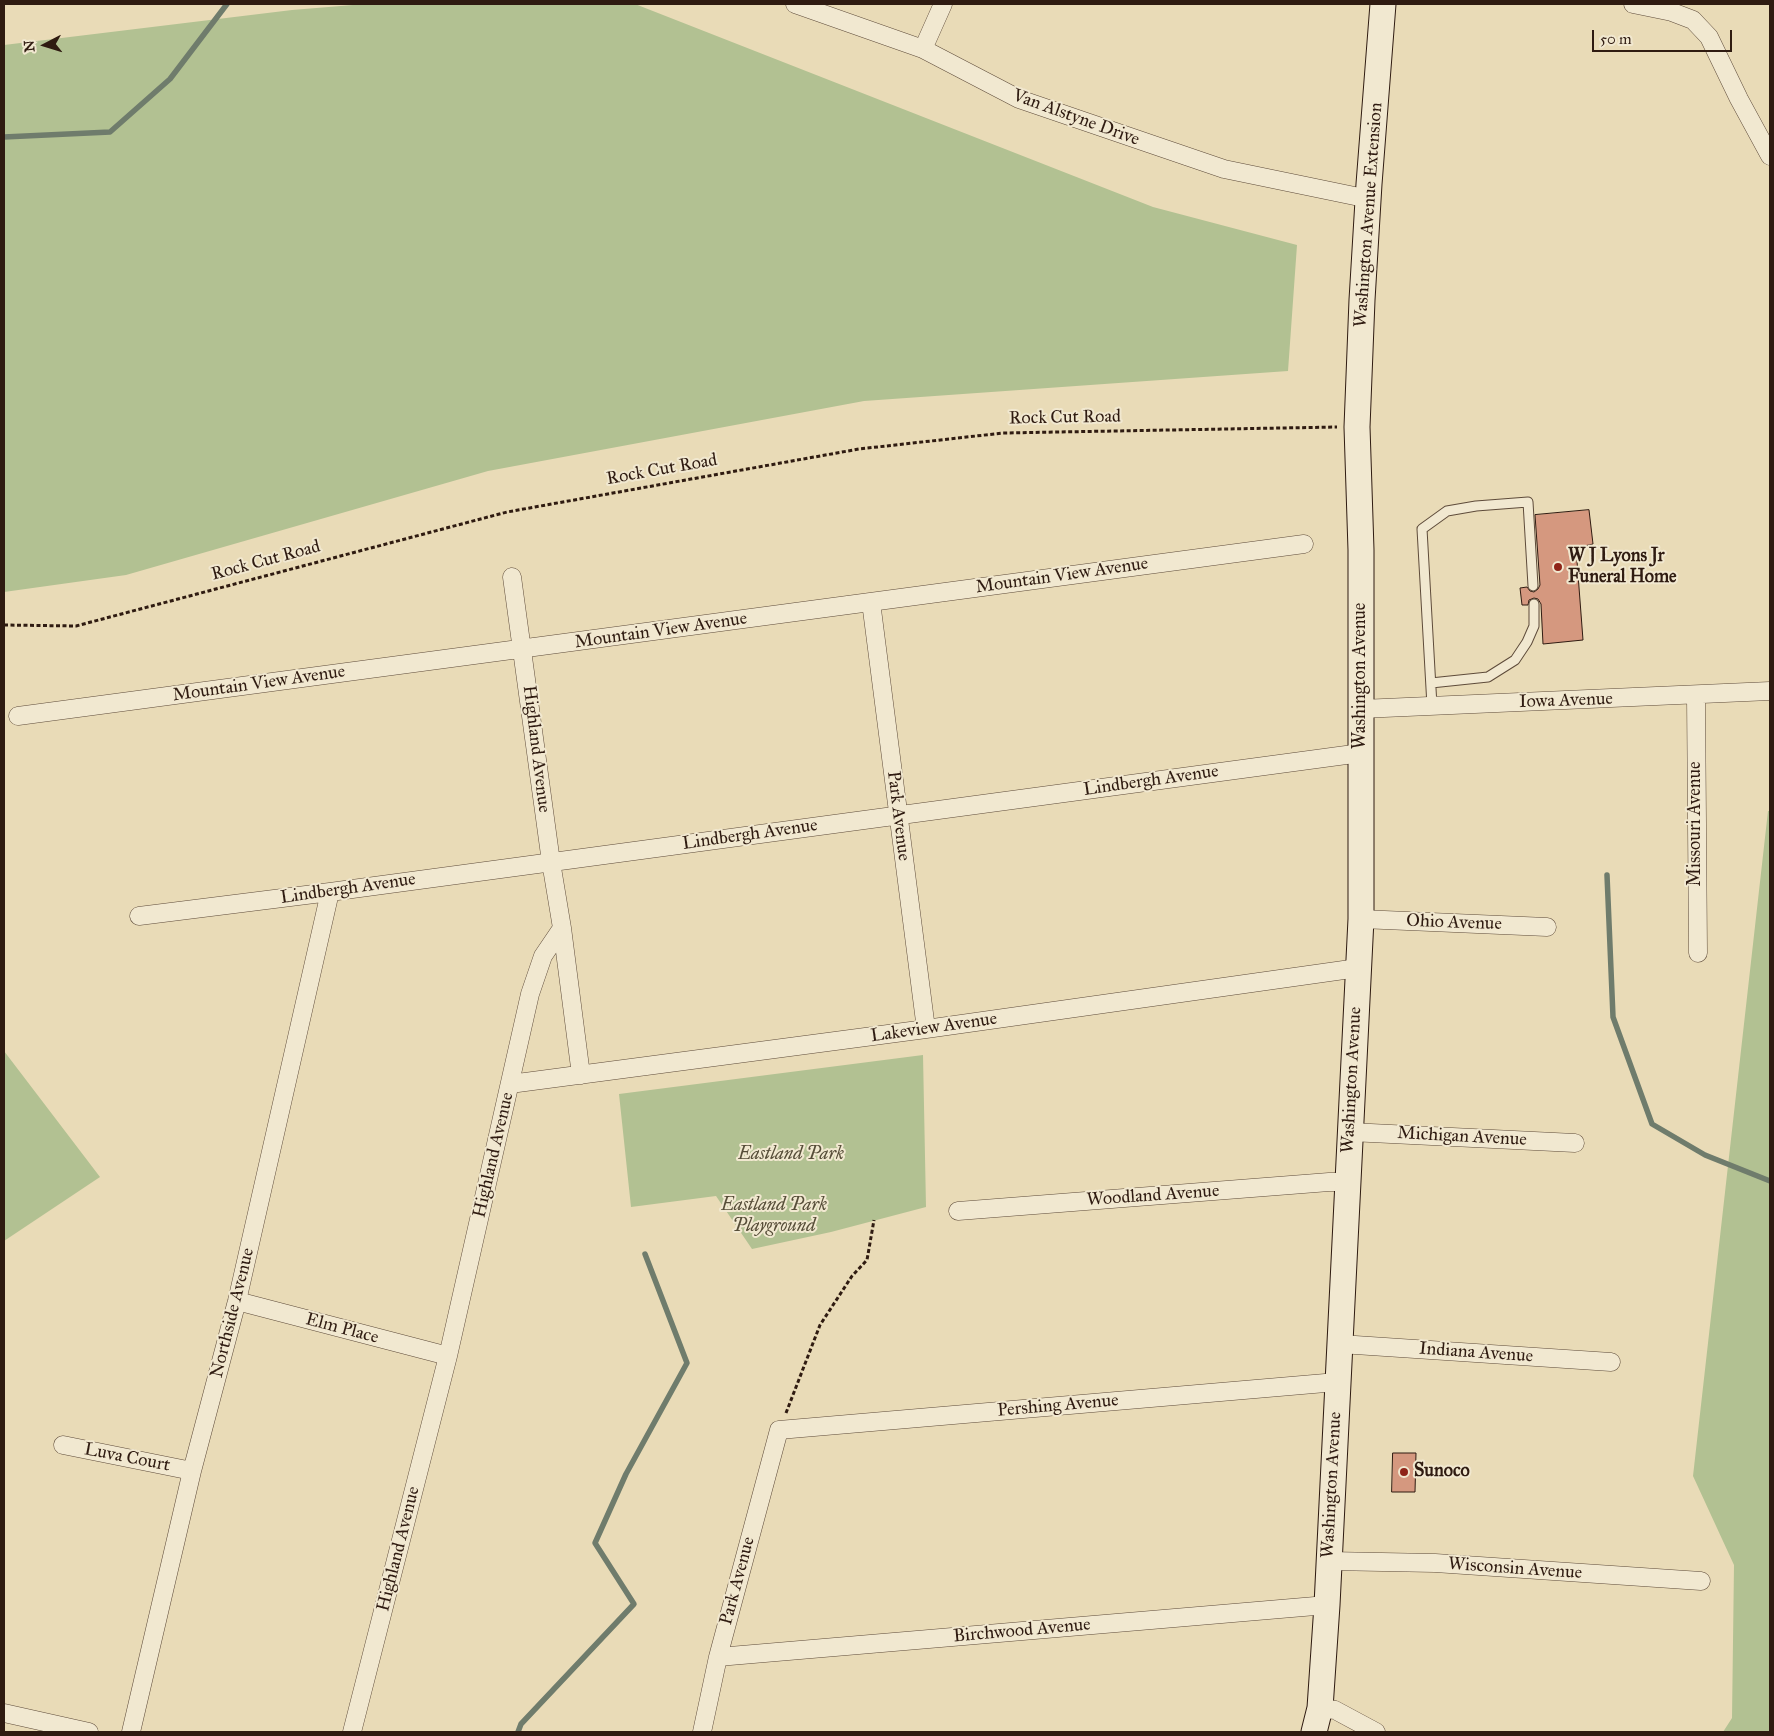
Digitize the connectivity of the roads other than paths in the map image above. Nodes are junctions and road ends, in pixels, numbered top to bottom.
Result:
1 (795, 4) edge
2 (943, 4) edge
3 (1383, 4) edge
4 (1633, 4) edge
5 (923, 49) junction
6 (1770, 156) edge
7 (1368, 199) junction
8 (1348, 427) joint
9 (1304, 544) dead end
10 (512, 577) dead end
11 (1533, 586) dead end
12 (871, 602) junction
13 (1534, 604) dead end
14 (523, 649) junction
15 (1430, 683) junction
16 (1770, 691) edge
17 (1696, 695) junction
18 (1432, 706) junction
19 (1361, 709) junction
20 (18, 716) dead end
21 (1361, 754) junction
22 (898, 816) junction
23 (551, 862) junction
24 (330, 892) junction
25 (139, 916) dead end
26 (1361, 919) junction
27 (1547, 927) dead end
28 (562, 928) junction
29 (1698, 953) dead end
30 (1358, 968) junction
31 (926, 1029) junction
32 (581, 1075) junction
33 (510, 1084) junction
34 (1350, 1132) junction
35 (1575, 1142) dead end
36 (1347, 1182) junction
37 (958, 1210) dead end
38 (237, 1301) junction
39 (1340, 1344) junction
40 (448, 1356) junction
41 (1611, 1362) dead end
42 (1337, 1382) junction
43 (779, 1430) joint
44 (63, 1445) dead end
45 (192, 1471) junction
46 (1329, 1561) junction
47 (1701, 1581) dead end
48 (1327, 1605) junction
49 (718, 1657) junction
50 (1320, 1708) junction
51 (4, 1713) edge
52 (81, 1731) edge
53 (131, 1732) edge
54 (352, 1732) edge
55 (702, 1732) edge
56 (1314, 1732) edge
57 (1376, 1732) edge

1 - 5 street, Van Alstyne Drive
2 - 5 street
3 - 7 street, Washington Avenue Extension
4 - 6 street
5 - 7 street, Van Alstyne Drive
7 - 8 street, Washington Avenue Extension
8 - 19 street, Washington Avenue
9 - 12 street, Mountain View Avenue
10 - 14 street, Highland Avenue
11 - 15 lane
12 - 14 street, Mountain View Avenue
12 - 22 street, Park Avenue
13 - 15 lane
14 - 20 street, Mountain View Avenue
14 - 23 street, Highland Avenue
15 - 18 lane
16 - 17 street, Iowa Avenue
17 - 18 street, Iowa Avenue
17 - 29 street, Missouri Avenue
18 - 19 street, Iowa Avenue
19 - 21 street, Washington Avenue
21 - 22 street, Lindbergh Avenue
21 - 26 street, Washington Avenue
22 - 23 street, Lindbergh Avenue
22 - 31 street, Park Avenue
23 - 24 street, Lindbergh Avenue
23 - 28 street, Highland Avenue
24 - 25 street, Lindbergh Avenue
24 - 38 street, Northside Avenue
26 - 27 street, Ohio Avenue
26 - 30 street, Washington Avenue
28 - 32 street
28 - 33 street, Highland Avenue
30 - 31 street, Lakeview Avenue
30 - 34 street, Washington Avenue
31 - 32 street, Lakeview Avenue
32 - 33 street, Lakeview Avenue
33 - 40 street, Highland Avenue
34 - 35 street, Michigan Avenue
34 - 36 street, Washington Avenue
36 - 37 street, Woodland Avenue
36 - 39 street, Washington Avenue
38 - 40 street, Elm Place
38 - 45 street, Northside Avenue
39 - 41 street, Indiana Avenue
39 - 42 street, Washington Avenue
40 - 54 street, Highland Avenue
42 - 43 street, Pershing Avenue
42 - 46 street, Washington Avenue
43 - 49 street, Park Avenue
44 - 45 street, Luva Court
45 - 53 street, Northside Avenue
46 - 47 street, Wisconsin Avenue
46 - 48 street, Washington Avenue
48 - 49 street, Birchwood Avenue
48 - 50 street, Washington Avenue
49 - 55 street, Park Avenue
50 - 56 street, Washington Avenue
50 - 57 street
51 - 52 street

